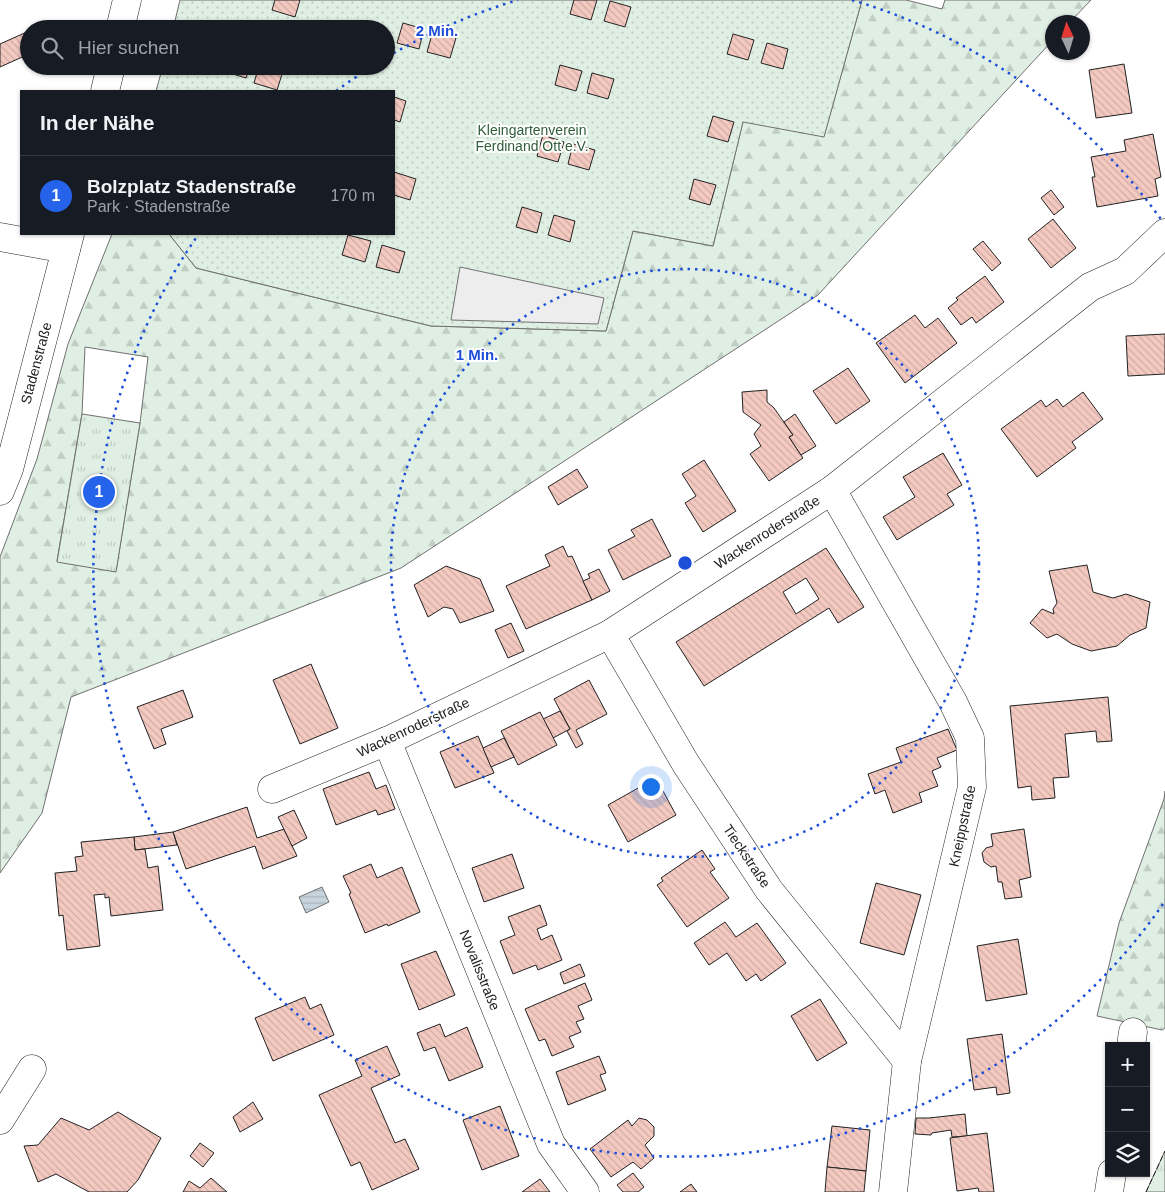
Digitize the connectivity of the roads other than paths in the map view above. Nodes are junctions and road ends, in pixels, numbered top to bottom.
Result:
1 (127, 0) edge
2 (122, 20) edge
3 (109, 75) edge
4 (105, 90) edge
5 (1165, 233) edge
6 (0, 237) edge
7 (68, 242) edge
8 (832, 490) junction
9 (0, 491) edge
10 (610, 634) junction
11 (387, 741) junction
12 (272, 789) dead end
13 (907, 1061) junction
14 (32, 1069) dead end
15 (0, 1120) edge
16 (1111, 1177) edge
17 (585, 1192) edge
18 (893, 1192) edge
19 (1109, 1192) edge

1 - 2 street
3 - 4 street
5 - 8 street, Wackenroderstraße
6 - 7 street
7 - 9 street, Stadenstraße
8 - 10 street, Wackenroderstraße
8 - 13 street, Kneippstraße
10 - 11 street, Wackenroderstraße
10 - 13 street, Tieckstraße
11 - 12 street, Wackenroderstraße
11 - 17 street, Novalisstraße
13 - 18 street, Kneippstraße
14 - 15 street
16 - 19 street

